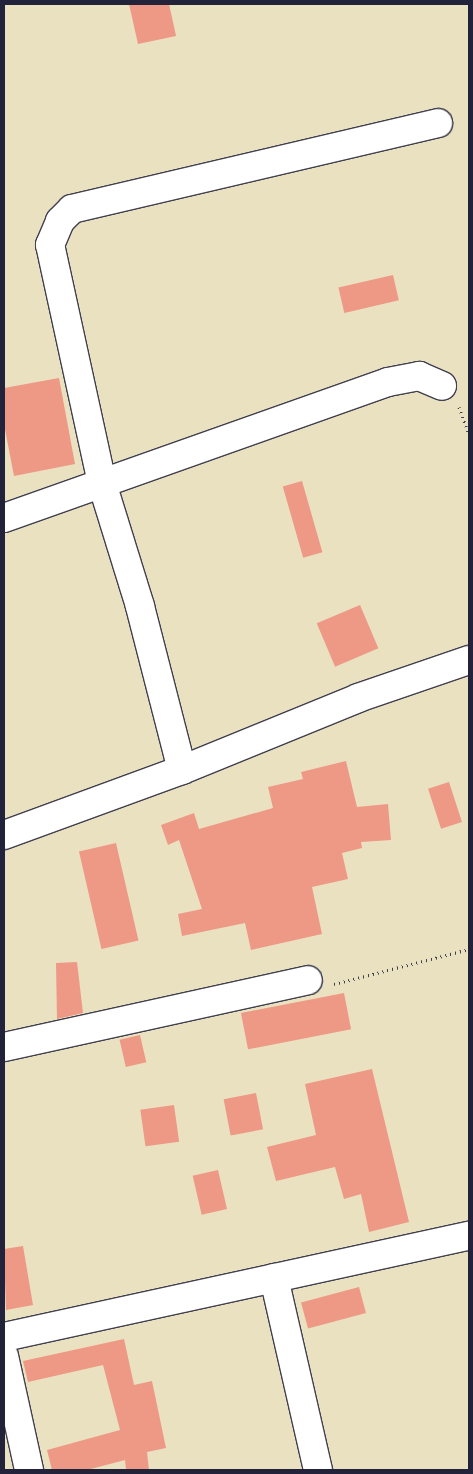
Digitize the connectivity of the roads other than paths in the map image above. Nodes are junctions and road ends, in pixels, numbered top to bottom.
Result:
1 (438, 123) dead end
2 (442, 386) dead end
3 (102, 483) junction
4 (4, 518) edge
5 (469, 660) edge
6 (182, 770) junction
7 (4, 835) edge
8 (308, 980) road end
9 (4, 1047) edge
10 (469, 1236) edge
11 (274, 1278) junction
12 (4, 1337) edge
13 (4, 1356) edge
14 (29, 1470) edge
15 (318, 1470) edge

1 - 3 street
2 - 3 street
3 - 4 street
3 - 6 street
5 - 6 street
6 - 7 street
8 - 9 street
10 - 11 street
11 - 12 street
11 - 15 street
13 - 14 street

